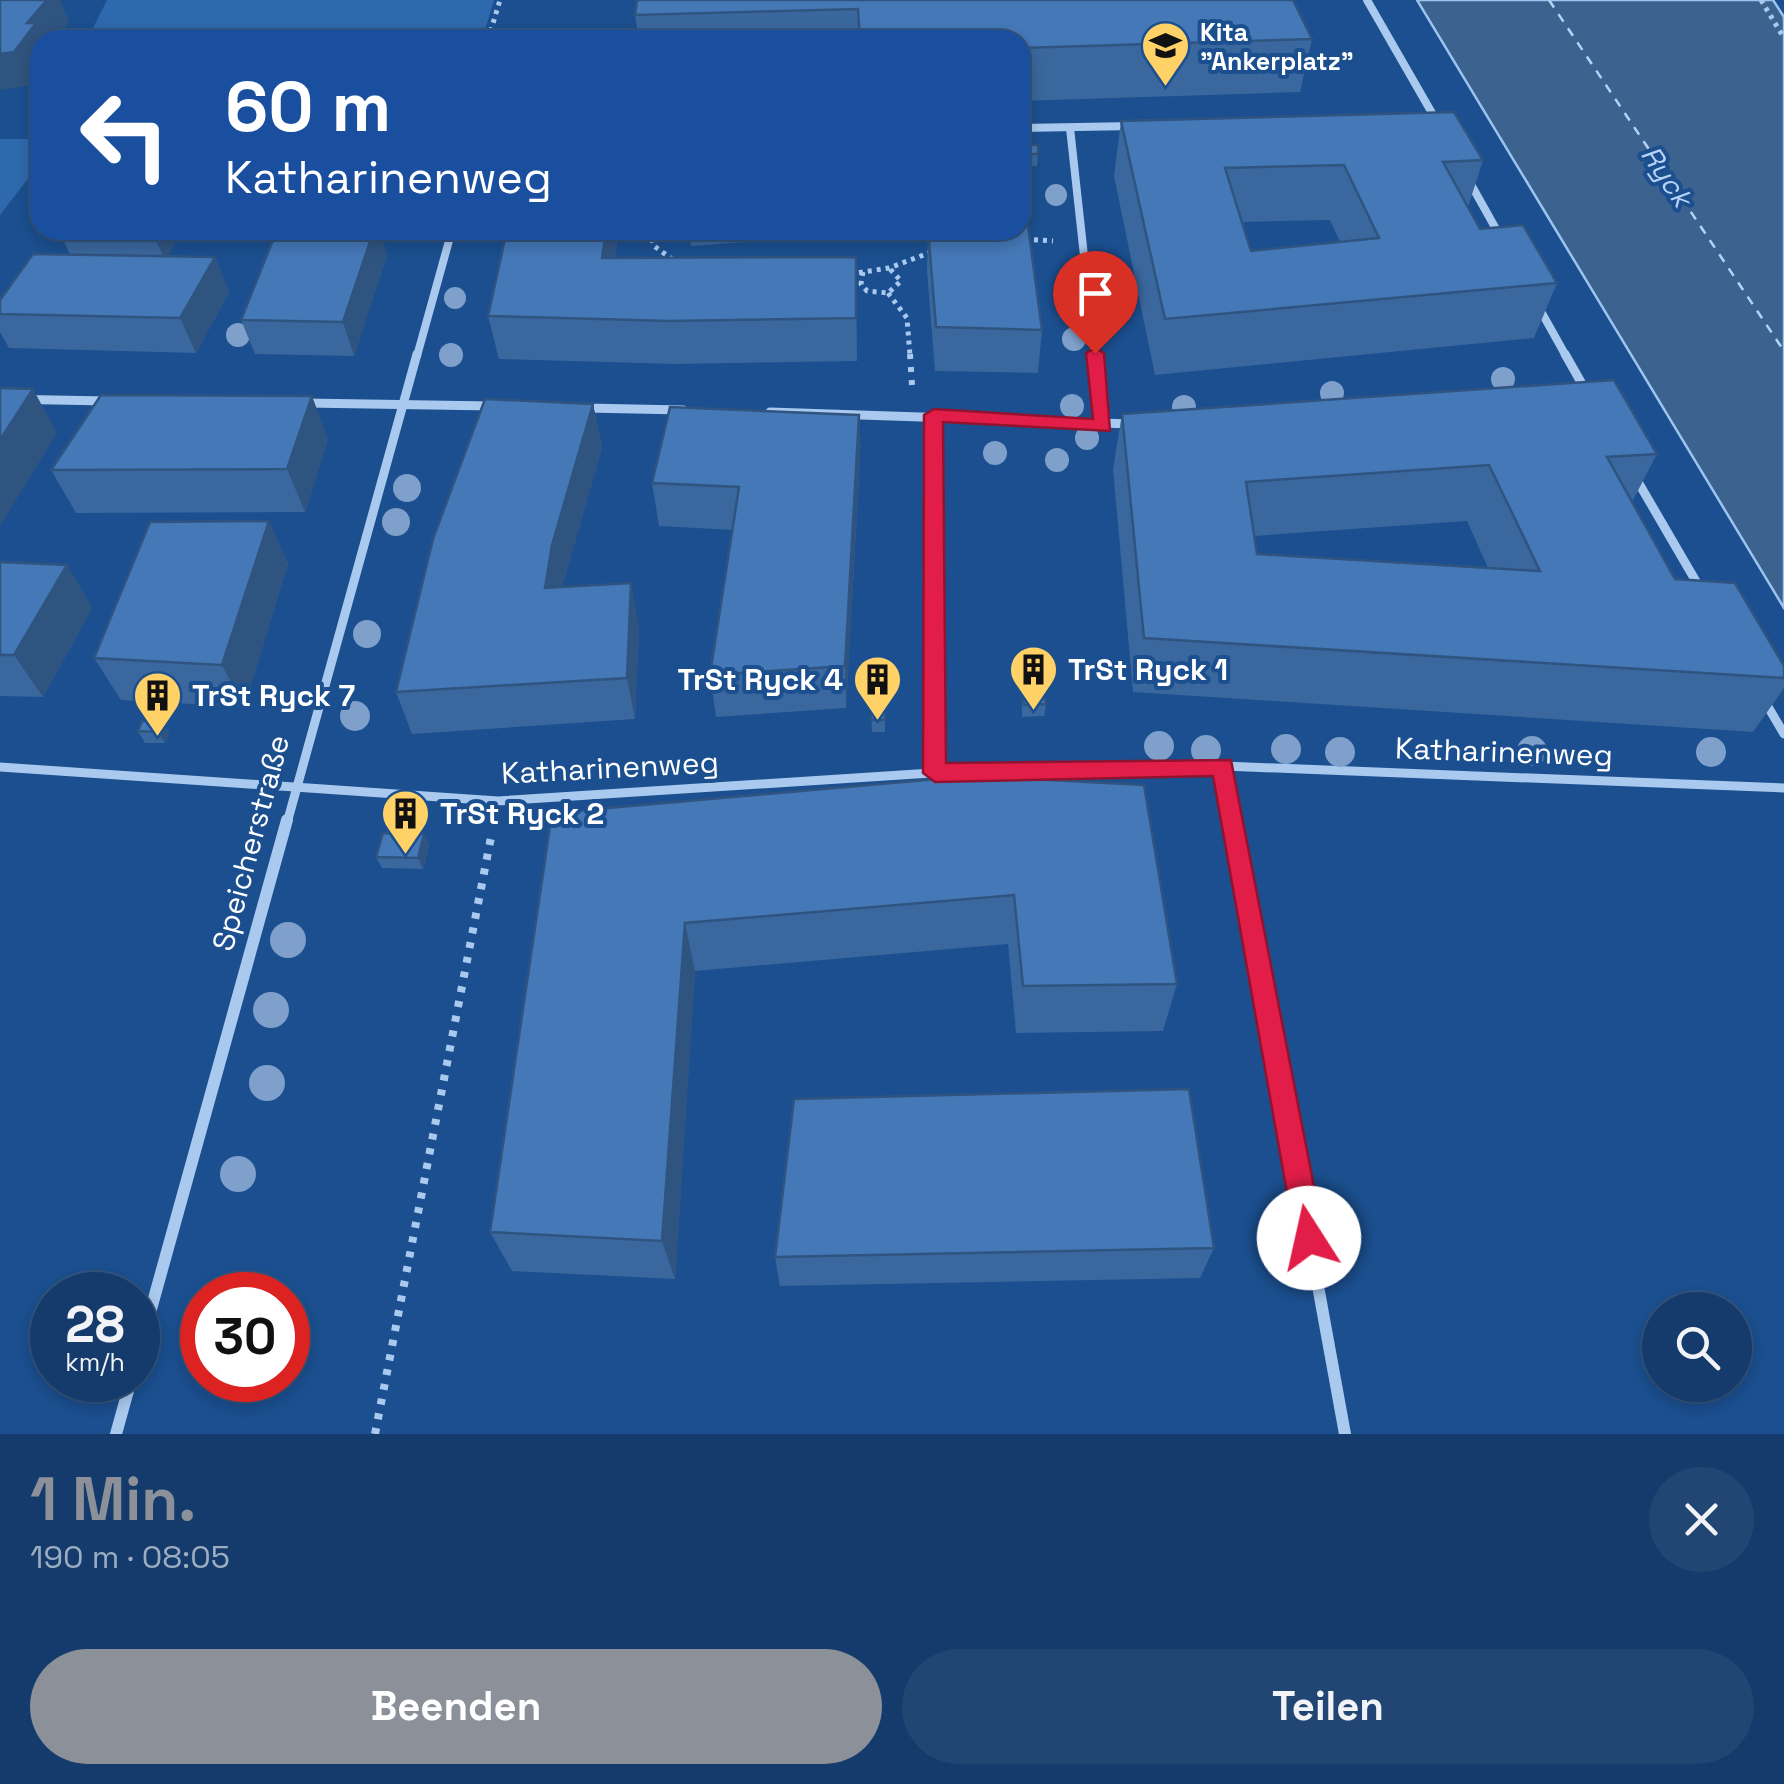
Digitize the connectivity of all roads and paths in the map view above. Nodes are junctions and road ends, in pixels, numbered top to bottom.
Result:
1 (500, 0) edge
2 (1367, 0) edge
3 (1760, 0) edge
4 (491, 30) edge
5 (1784, 38) edge
6 (1435, 119) junction
7 (1416, 120) edge
8 (1146, 126) edge
9 (1030, 128) edge
10 (1070, 128) junction
11 (1444, 136) edge
12 (1464, 171) edge
13 (449, 240) edge
14 (652, 240) edge
15 (1008, 240) edge
16 (1083, 244) junction
17 (936, 250) edge
18 (1511, 257) edge
19 (685, 268) edge
20 (889, 268) junction
21 (862, 272) junction
22 (835, 276) edge
23 (1530, 291) edge
24 (888, 293) junction
25 (1568, 396) edge
26 (0, 399) edge
27 (114, 401) edge
28 (286, 403) edge
29 (401, 405) junction
30 (500, 406) edge
31 (579, 408) edge
32 (698, 410) edge
33 (757, 411) edge
34 (915, 414) junction
35 (934, 415) junction
36 (1142, 424) edge
37 (1103, 426) junction
38 (1627, 462) edge
39 (1705, 598) edge
40 (1754, 683) edge
41 (1784, 734) edge
42 (1223, 766) junction
43 (0, 768) edge
44 (935, 773) junction
45 (294, 787) junction
46 (1784, 788) edge
47 (498, 801) junction
48 (160, 1276) edge
49 (125, 1402) edge
50 (116, 1434) edge
51 (375, 1434) edge
52 (1345, 1434) edge

1 - 4 path
2 - 6 street
3 - 5 path
6 - 7 street
6 - 11 street
8 - 10 street
9 - 10 street
10 - 16 street
12 - 18 street
13 - 29 street, Speicherstraße
14 - 19 path
15 - 16 path
16 - 37 street
17 - 20 path
20 - 21 path
20 - 24 path
21 - 22 path
21 - 24 path
23 - 25 street
24 - 34 path
26 - 27 street
28 - 29 street
29 - 30 street
29 - 45 street, Speicherstraße
31 - 32 street
33 - 34 street
34 - 35 street
35 - 37 street
35 - 44 street
36 - 37 street
38 - 39 street
40 - 41 street
42 - 44 street, Katharinenweg
42 - 46 street, Katharinenweg
42 - 52 street
43 - 45 street, Katharinenweg
44 - 47 street, Katharinenweg
45 - 47 street, Katharinenweg
45 - 48 street, Speicherstraße
47 - 51 path
49 - 50 street

